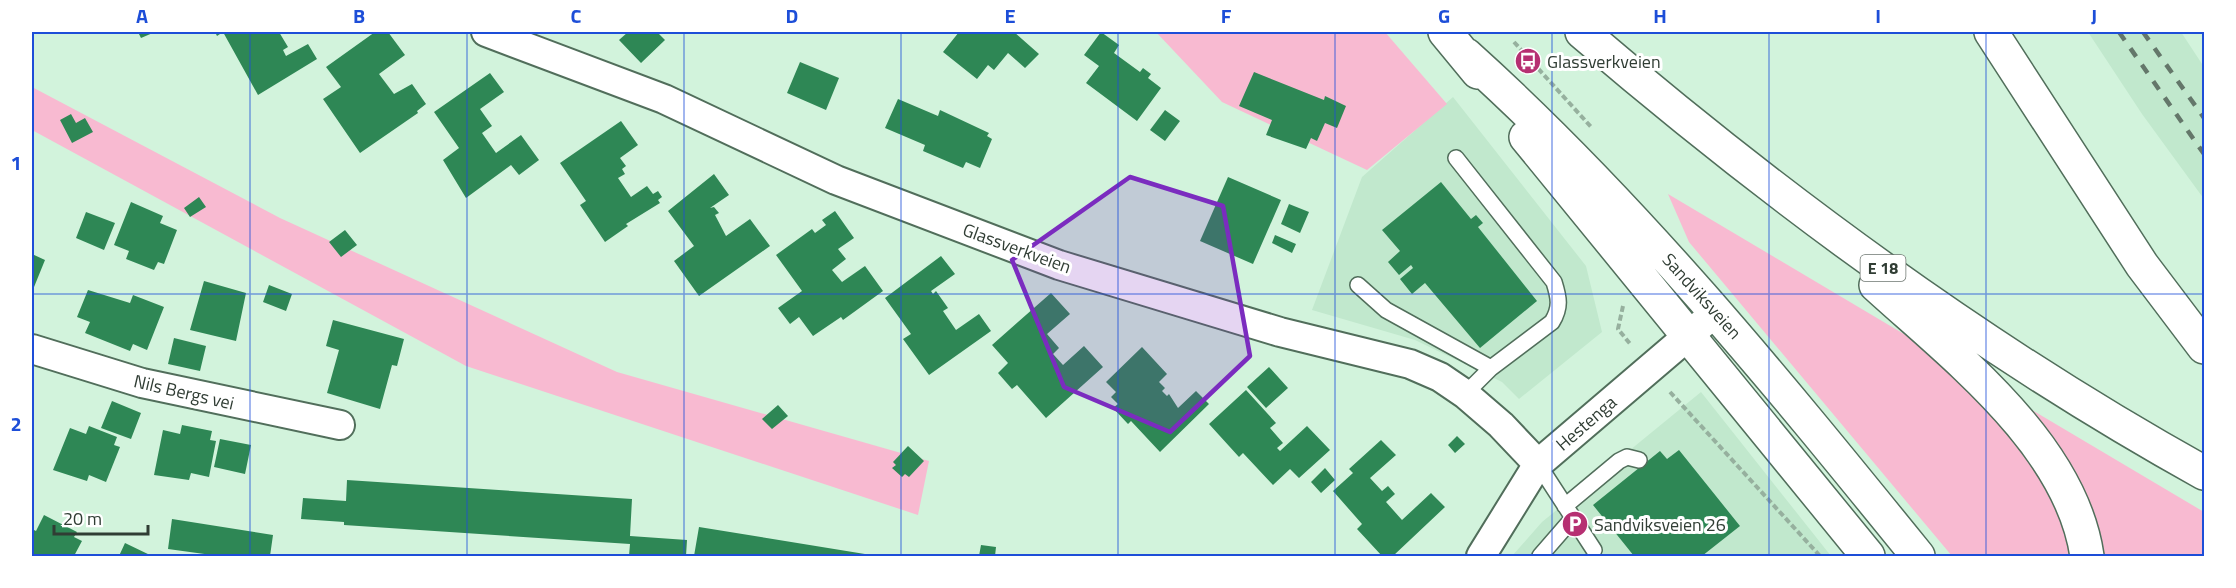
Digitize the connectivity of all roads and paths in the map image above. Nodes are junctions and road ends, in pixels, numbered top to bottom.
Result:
1 (486, 32) edge
2 (1582, 32) edge
3 (1991, 32) edge
4 (1455, 43) edge
5 (1722, 145) junction
6 (1456, 158) dead end
7 (1358, 285) dead end
8 (1716, 312) junction
9 (1689, 335) junction
10 (2205, 347) edge
11 (32, 349) edge
12 (1491, 368) junction
13 (1465, 394) junction
14 (340, 425) dead end
15 (1639, 460) dead end
16 (1538, 465) junction
17 (2205, 473) edge
18 (1569, 512) junction
19 (1594, 550) dead end
20 (1481, 556) edge
21 (1540, 556) edge
22 (1868, 556) edge
23 (1918, 556) edge
24 (2087, 556) edge

1 - 13 street, Glassverkveien
2 - 5 main road, E 18
3 - 10 main road
4 - 8 main road, Sandviksveien
4 - 9 main road, Sandviksveien
5 - 17 main road, E 18
5 - 24 main road, E 18
6 - 12 lane
7 - 12 lane
8 - 9 street, Hestenga
8 - 23 main road, Sandviksveien
9 - 16 street, Hestenga
9 - 22 main road, Sandviksveien
11 - 14 street, Nils Bergs vei
12 - 13 lane
13 - 16 street, Glassverkveien
15 - 18 lane
16 - 18 lane
16 - 20 street, Hestenga
18 - 19 lane
18 - 21 lane

